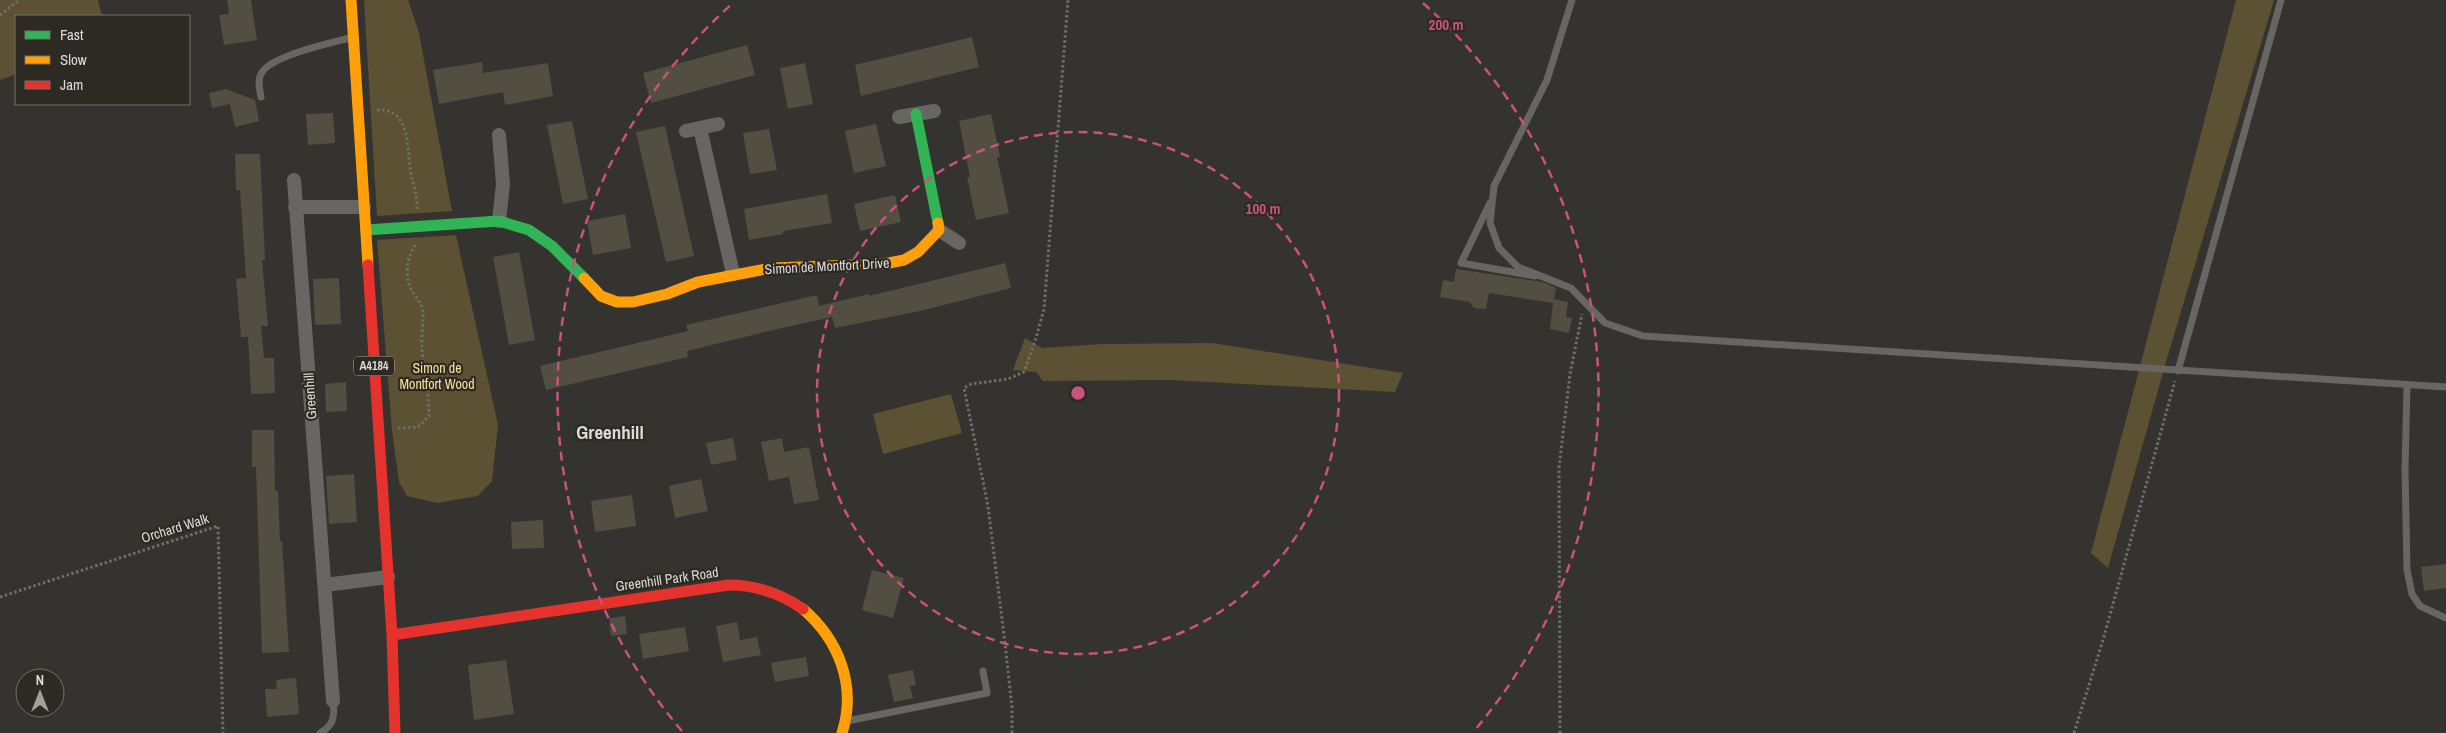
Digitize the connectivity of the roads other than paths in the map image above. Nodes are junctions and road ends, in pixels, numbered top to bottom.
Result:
1 (350, 0) edge
2 (1572, 0) edge
3 (2281, 0) edge
4 (353, 38) junction
5 (261, 97) dead end
6 (934, 111) dead end
7 (916, 114) junction
8 (900, 117) dead end
9 (718, 124) dead end
10 (700, 128) junction
11 (686, 131) dead end
12 (499, 135) dead end
13 (294, 180) dead end
14 (1492, 198) junction
15 (295, 207) junction
16 (364, 207) junction
17 (498, 221) junction
18 (366, 230) junction
19 (939, 230) junction
20 (958, 243) dead end
21 (733, 274) junction
22 (1552, 279) junction
23 (2178, 371) junction
24 (2407, 385) junction
25 (2446, 387) edge
26 (388, 577) junction
27 (325, 585) junction
28 (2446, 618) edge
29 (392, 635) junction
30 (983, 671) dead end
31 (333, 701) joint
32 (847, 721) junction
33 (320, 733) edge
34 (395, 733) edge
35 (842, 733) edge

1 - 4 street, A4184
2 - 14 lane
3 - 23 lane
4 - 5 lane
4 - 16 street, A4184
6 - 7 street
7 - 8 street
7 - 19 street
9 - 10 street
10 - 11 street
10 - 21 street
12 - 17 street
13 - 15 street, Greenhill
14 - 22 lane
14 - 22 lane
15 - 16 street
15 - 27 street, Greenhill
16 - 18 street, A4184
17 - 18 street, Simon de Montfort Drive
17 - 21 street, Simon de Montfort Drive
18 - 26 street, A4184
19 - 20 street
19 - 21 street, Simon de Montfort Drive
22 - 23 lane
23 - 24 lane
24 - 25 lane
24 - 28 lane
26 - 27 street
26 - 29 street, A4184
27 - 31 street, Greenhill
29 - 32 street, Greenhill Park Road
29 - 34 street, A4184
30 - 32 lane
31 - 33 lane
32 - 35 street, Greenhill Park Road

